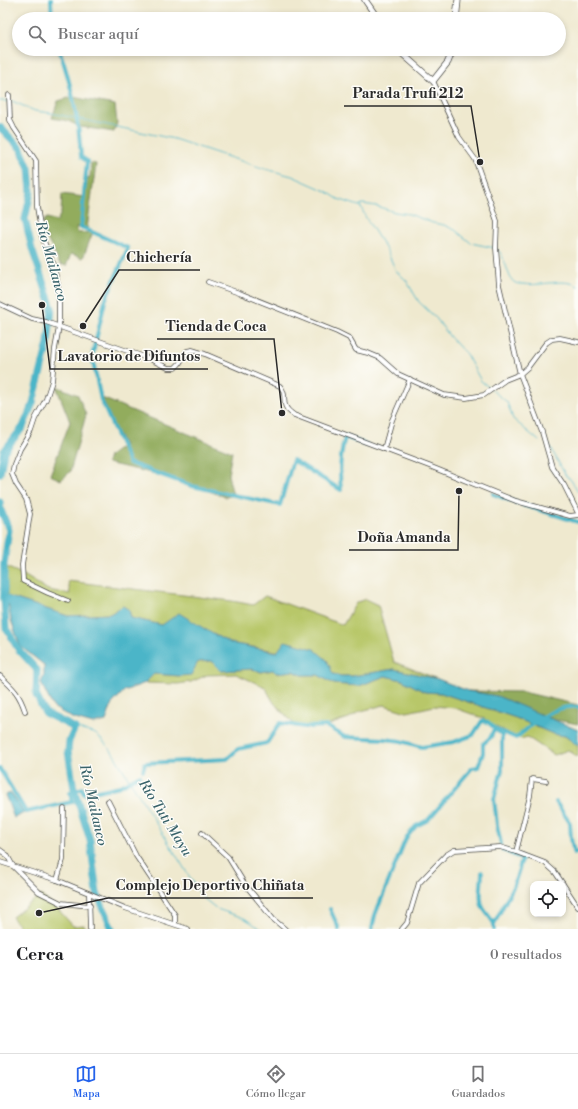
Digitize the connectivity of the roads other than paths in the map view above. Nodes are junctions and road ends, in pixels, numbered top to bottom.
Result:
1 (365, 0) edge
2 (458, 0) edge
3 (373, 12) edge
4 (457, 12) edge
5 (405, 56) edge
6 (450, 56) edge
7 (433, 81) junction
8 (9, 95) dead end
9 (208, 282) dead end
10 (0, 304) edge
11 (59, 327) junction
12 (578, 342) edge
13 (520, 374) junction
14 (410, 379) junction
15 (384, 449) junction
16 (578, 514) edge
17 (68, 601) dead end
18 (0, 676) edge
19 (25, 711) dead end
20 (546, 782) dead end
21 (108, 801) dead end
22 (64, 809) dead end
23 (202, 833) dead end
24 (0, 850) edge
25 (516, 852) junction
26 (0, 862) edge
27 (13, 866) junction
28 (57, 880) junction
29 (561, 881) edge
30 (566, 889) edge
31 (89, 894) junction
32 (90, 906) junction
33 (578, 907) edge
34 (175, 924) junction
35 (90, 929) edge
36 (188, 929) edge
37 (285, 929) edge
38 (402, 929) edge

1 - 3 main road
2 - 4 main road
5 - 7 main road
6 - 7 main road
7 - 13 street
8 - 11 street
9 - 14 street
10 - 11 street
11 - 15 street
11 - 17 street
12 - 13 street
13 - 14 street
13 - 16 street
14 - 15 street
15 - 16 street
18 - 19 street
20 - 25 street
21 - 34 street
22 - 28 street
23 - 37 street
24 - 27 street
25 - 29 street
25 - 38 street
26 - 27 street
27 - 28 street
27 - 32 street
28 - 31 street
30 - 33 street
31 - 32 street
31 - 34 street
32 - 35 street
34 - 36 street

